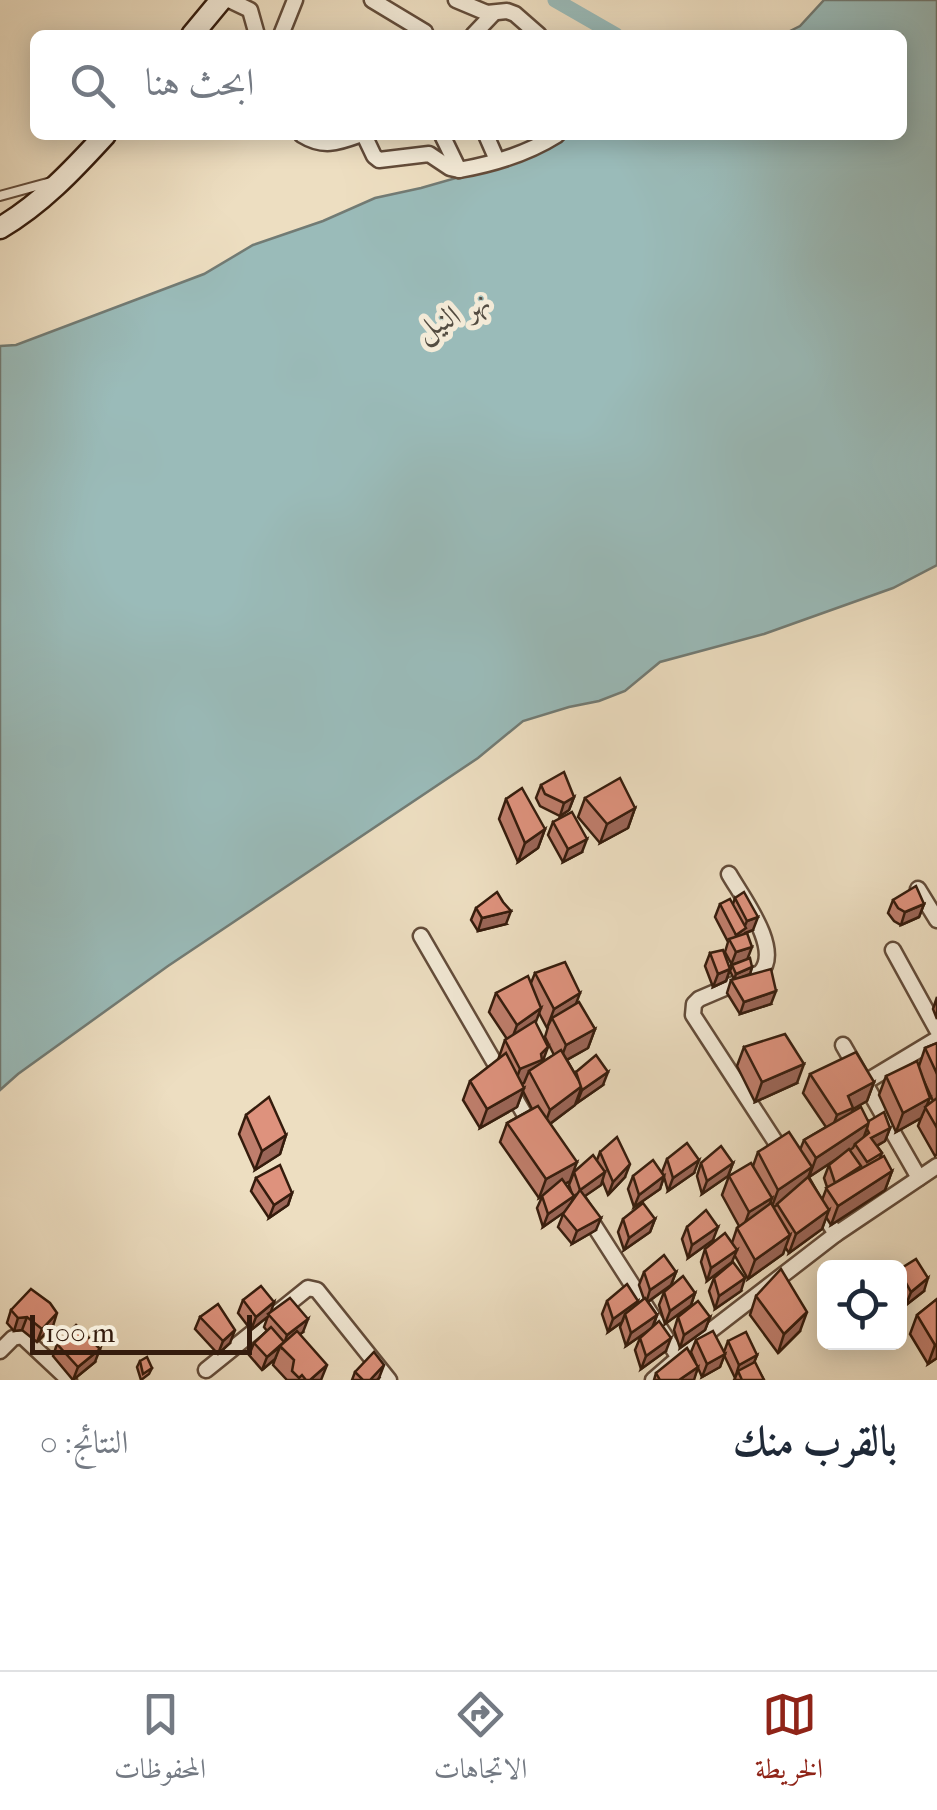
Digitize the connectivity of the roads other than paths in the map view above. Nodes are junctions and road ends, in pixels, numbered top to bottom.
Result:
1 (221, 0) edge
2 (230, 0) edge
3 (294, 0) edge
4 (372, 0) edge
5 (456, 0) edge
6 (493, 14) junction
7 (196, 30) edge
8 (256, 30) edge
9 (282, 30) edge
10 (422, 30) edge
11 (479, 30) edge
12 (528, 30) edge
13 (100, 140) edge
14 (316, 140) edge
15 (347, 140) edge
16 (364, 140) edge
17 (444, 140) edge
18 (488, 140) edge
19 (545, 140) edge
20 (496, 160) junction
21 (458, 170) junction
22 (65, 178) junction
23 (0, 196) edge
24 (0, 228) edge
25 (728, 874) dead end
26 (918, 889) edge
27 (937, 920) edge
28 (421, 936) dead end
29 (894, 950) dead end
30 (937, 1030) edge
31 (937, 1039) edge
32 (843, 1045) dead end
33 (864, 1083) junction
34 (541, 1142) edge
35 (552, 1159) edge
36 (790, 1163) edge
37 (937, 1166) edge
38 (919, 1178) junction
39 (805, 1186) edge
40 (836, 1234) junction
41 (0, 1351) edge
42 (679, 1358) junction
43 (206, 1370) dead end
44 (69, 1380) edge
45 (389, 1380) edge
46 (653, 1380) edge

1 - 7 main road
2 - 8 street
3 - 9 street
4 - 10 street
5 - 6 street
6 - 11 street
6 - 12 street
13 - 22 main road
14 - 15 street
16 - 21 street
17 - 21 street
18 - 20 street
19 - 20 street
20 - 21 street
22 - 23 lane
22 - 24 main road
25 - 36 street
26 - 27 street
28 - 34 street
29 - 30 street
31 - 33 street
32 - 33 street
33 - 38 street
35 - 42 street
37 - 38 street
38 - 40 street
39 - 40 street
40 - 42 street
41 - 44 street
42 - 46 street
43 - 45 street

